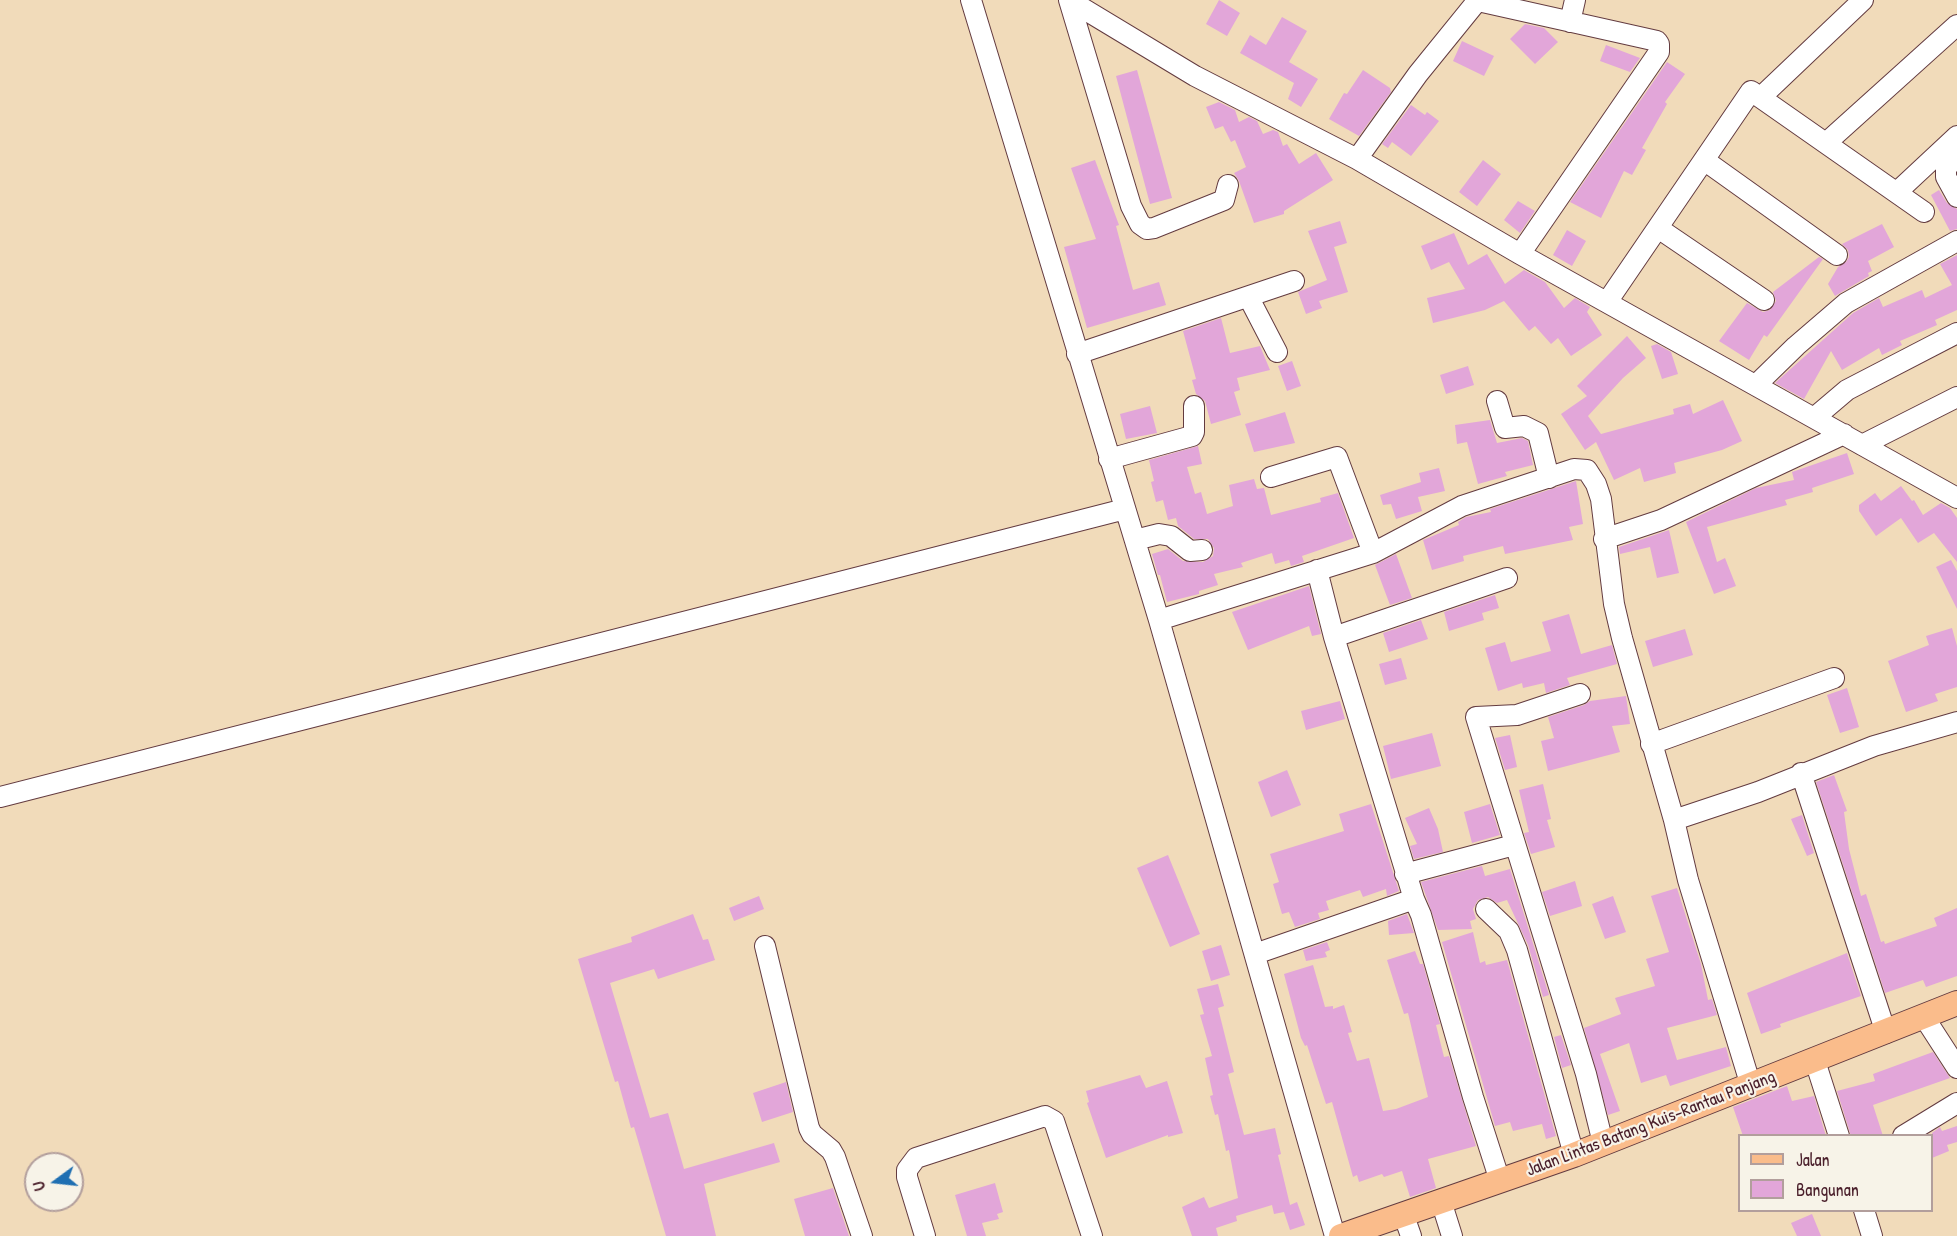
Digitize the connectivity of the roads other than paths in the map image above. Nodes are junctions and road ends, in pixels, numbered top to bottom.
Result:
1 (971, 0) edge
2 (1069, 0) edge
3 (1575, 0) edge
4 (1863, 0) edge
5 (1478, 1) edge
6 (1570, 22) junction
7 (1957, 25) edge
8 (1761, 98) junction
9 (1957, 136) edge
10 (1826, 143) junction
11 (1957, 153) edge
12 (1357, 159) junction
13 (1704, 160) junction
14 (1228, 185) dead end
15 (1897, 192) junction
16 (1957, 197) edge
17 (1924, 212) dead end
18 (1658, 228) junction
19 (1957, 241) edge
20 (1520, 254) junction
21 (1837, 255) dead end
22 (1294, 281) dead end
23 (1249, 298) junction
24 (1764, 300) dead end
25 (1607, 302) junction
26 (1957, 333) edge
27 (1277, 352) dead end
28 (1077, 354) junction
29 (1756, 385) junction
30 (1957, 397) edge
31 (1497, 401) dead end
32 (1194, 406) dead end
33 (1814, 418) junction
34 (1844, 434) junction
35 (1862, 445) junction
36 (1109, 459) junction
37 (1271, 477) dead end
38 (1549, 478) junction
39 (1957, 498) edge
40 (1125, 509) junction
41 (1604, 538) junction
42 (1135, 540) junction
43 (1202, 550) dead end
44 (1373, 553) junction
45 (1317, 570) junction
46 (1507, 578) dead end
47 (1159, 620) junction
48 (1334, 637) junction
49 (1833, 678) dead end
50 (1580, 694) dead end
51 (1957, 722) edge
52 (1651, 744) junction
53 (1801, 774) junction
54 (0, 797) edge
55 (1674, 820) junction
56 (1514, 845) junction
57 (1405, 874) junction
58 (1414, 899) junction
59 (1486, 909) dead end
60 (765, 946) dead end
61 (1255, 954) junction
62 (1957, 1003) edge
63 (1924, 1017) junction
64 (1886, 1032) junction
65 (1815, 1061) junction
66 (1957, 1068) edge
67 (1751, 1086) junction
68 (1957, 1103) edge
69 (1838, 1134) edge
70 (1906, 1134) edge
71 (1603, 1143) junction
72 (1574, 1155) junction
73 (1500, 1181) junction
74 (1441, 1202) junction
75 (1865, 1212) edge
76 (1408, 1226) edge
77 (862, 1236) edge
78 (925, 1236) edge
79 (1092, 1236) edge
80 (1335, 1236) edge
81 (1341, 1236) edge
82 (1452, 1236) edge
83 (1872, 1236) edge

1 - 28 street
2 - 12 street
2 - 14 street
3 - 6 street
4 - 8 street
5 - 6 street
5 - 12 street
6 - 20 street
7 - 10 street
8 - 10 street
8 - 13 street
9 - 15 street
10 - 15 street
11 - 16 street
12 - 20 street
13 - 18 street
13 - 21 street
15 - 17 street
18 - 24 street
18 - 25 street
19 - 29 street
20 - 25 street
22 - 23 street
23 - 27 street
23 - 28 street
25 - 29 street
26 - 33 street
28 - 36 street
29 - 33 street
30 - 35 street
31 - 38 street
32 - 36 street
33 - 34 street
34 - 35 street
34 - 41 street
35 - 39 street
36 - 40 street
37 - 44 street
38 - 41 street
38 - 44 street
40 - 42 street
40 - 54 street
41 - 52 street
42 - 43 street
42 - 47 street
44 - 45 street
45 - 47 street
45 - 48 street
46 - 48 street
47 - 61 street
48 - 57 street
49 - 52 street
50 - 56 street
51 - 53 street
52 - 55 street
53 - 55 street
53 - 64 street
55 - 67 street
56 - 57 street
56 - 71 street
57 - 58 street
58 - 61 street
58 - 73 street
59 - 72 street
60 - 77 street
61 - 80 street
62 - 63 main road, Jalan Lintas Batang Kuis–Rantau Panjang
63 - 64 main road, Jalan Lintas Batang Kuis–Rantau Panjang
63 - 66 street
64 - 65 main road, Jalan Lintas Batang Kuis–Rantau Panjang
65 - 67 main road, Jalan Lintas Batang Kuis–Rantau Panjang
65 - 69 street
67 - 71 main road, Jalan Lintas Batang Kuis–Rantau Panjang
68 - 70 street
71 - 72 main road, Jalan Lintas Batang Kuis–Rantau Panjang
72 - 73 main road, Jalan Lintas Batang Kuis–Rantau Panjang
73 - 74 main road, Jalan Lintas Batang Kuis–Rantau Panjang
74 - 76 main road, Jalan Lintas Batang Kuis–Rantau Panjang
74 - 82 street
75 - 83 street
76 - 81 main road, Jalan Lintas Batang Kuis–Rantau Panjang
78 - 79 street

